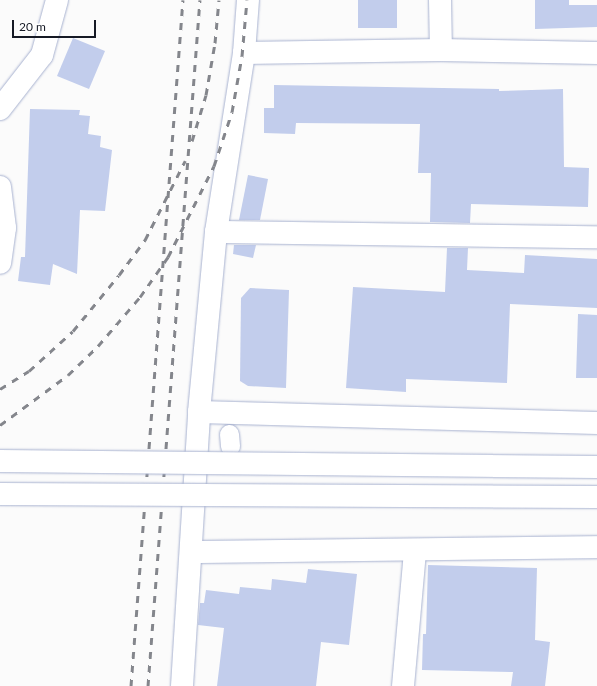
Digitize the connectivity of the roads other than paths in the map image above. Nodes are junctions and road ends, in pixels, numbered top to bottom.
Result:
1 (57, 0) edge
2 (248, 0) edge
3 (440, 0) edge
4 (441, 50) junction
5 (244, 53) junction
6 (597, 53) edge
7 (0, 109) edge
8 (0, 187) edge
9 (216, 232) junction
10 (597, 237) edge
11 (0, 263) edge
12 (199, 412) junction
13 (597, 423) edge
14 (0, 461) edge
15 (597, 467) edge
16 (0, 494) edge
17 (597, 497) edge
18 (597, 547) edge
19 (415, 551) junction
20 (191, 552) junction
21 (182, 686) edge
22 (403, 686) edge

1 - 7 street
2 - 5 street
3 - 4 street
4 - 5 street
4 - 6 street
5 - 9 street
8 - 11 street
9 - 10 street
9 - 12 street
12 - 13 street
12 - 20 street
14 - 15 street, bridge
16 - 17 street, bridge
18 - 19 street
19 - 20 street
19 - 22 street
20 - 21 street

